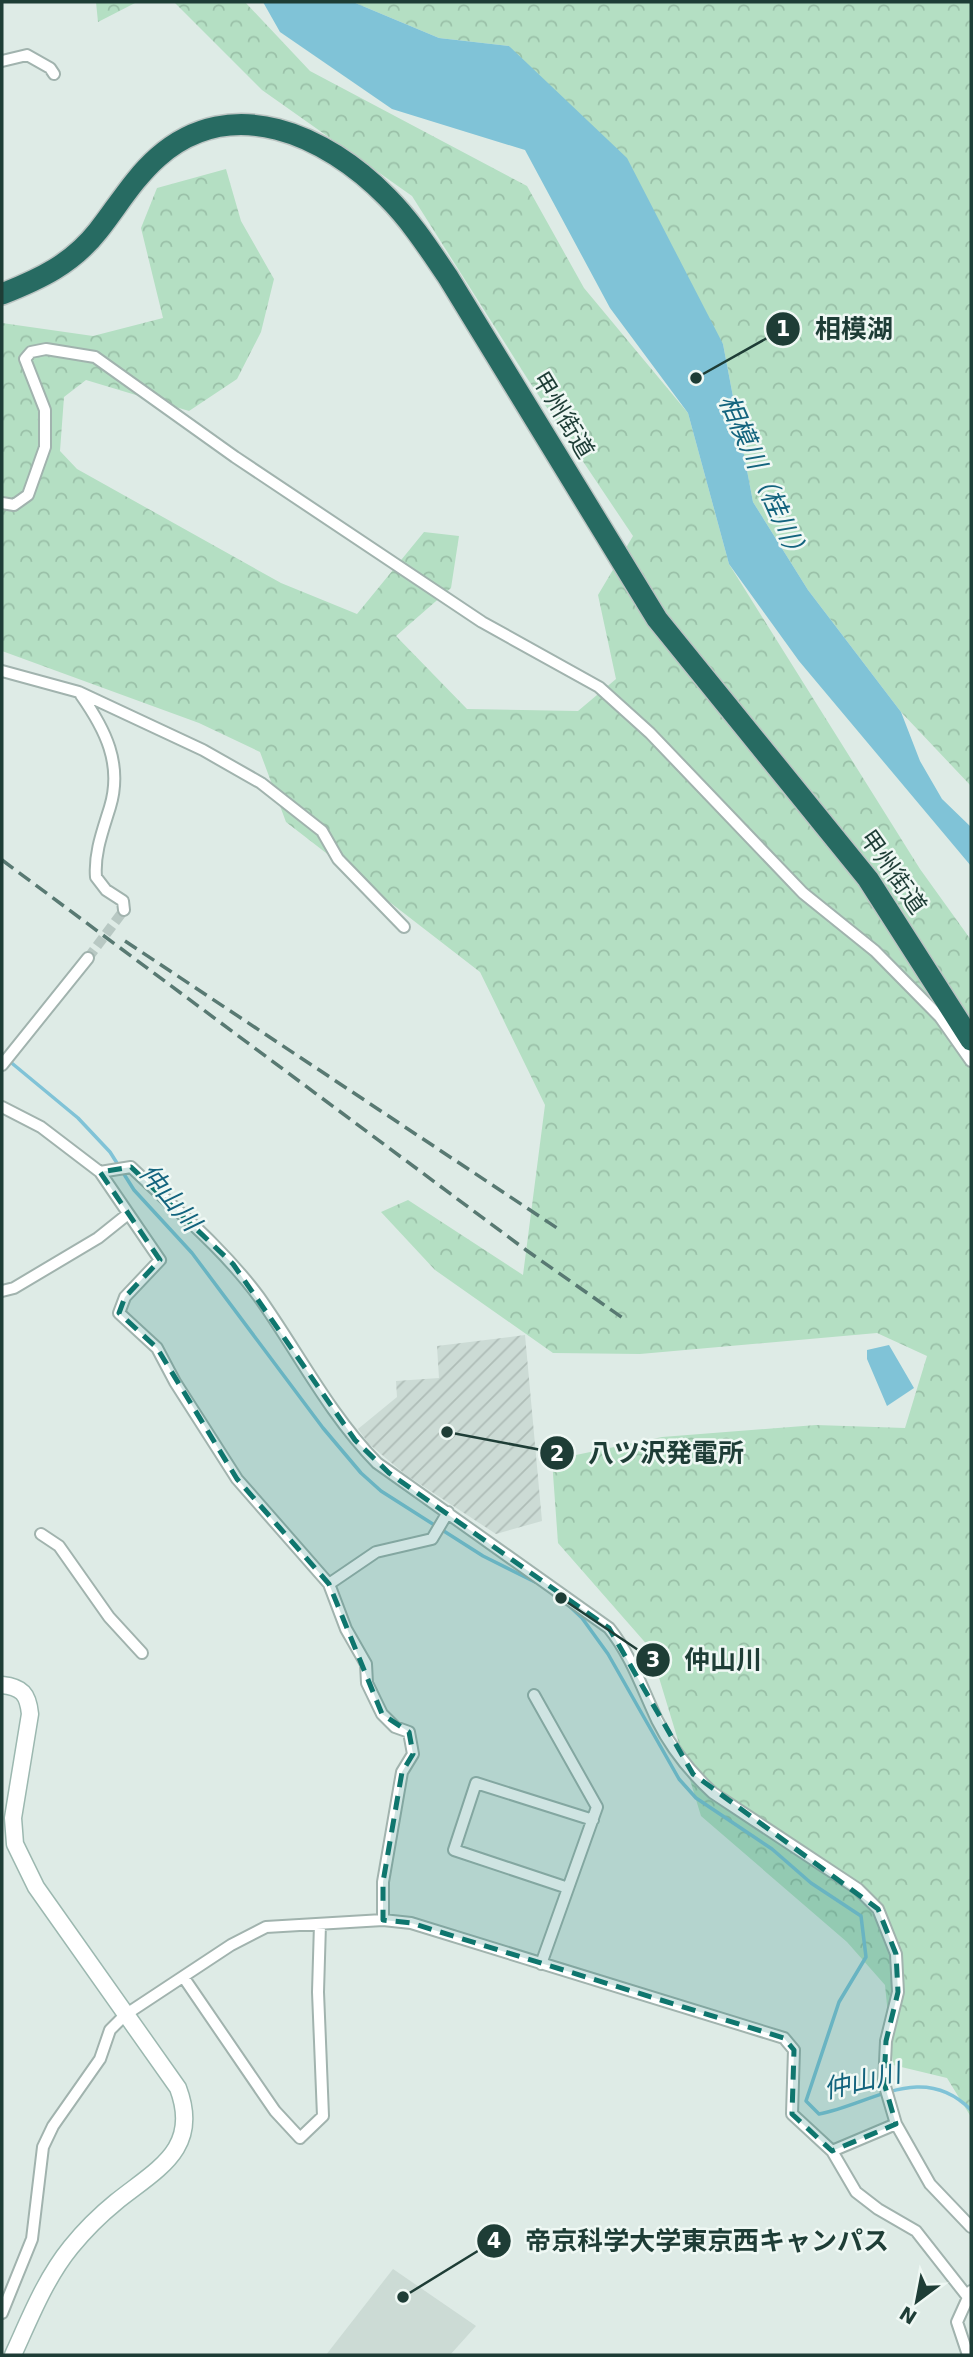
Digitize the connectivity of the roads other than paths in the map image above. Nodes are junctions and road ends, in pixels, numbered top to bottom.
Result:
1 (2, 61) edge
2 (54, 74) dead end
3 (2, 294) edge
4 (2, 503) edge
5 (2, 671) edge
6 (79, 692) junction
7 (124, 910) dead end
8 (404, 927) dead end
9 (88, 958) tunnel mouth
10 (971, 1040) edge
11 (971, 1061) edge
12 (4, 1062) edge
13 (2, 1107) edge
14 (100, 1172) junction
15 (128, 1214) junction
16 (2, 1291) edge
17 (448, 1512) junction
18 (41, 1534) dead end
19 (329, 1584) junction
20 (142, 1653) dead end
21 (2, 1685) edge
22 (534, 1695) dead end
23 (593, 1819) junction
24 (8, 1843) edge
25 (568, 1888) junction
26 (383, 1920) junction
27 (320, 1924) junction
28 (541, 1964) junction
29 (184, 1978) junction
30 (125, 2015) junction
31 (896, 2124) junction
32 (832, 2151) junction
33 (971, 2227) edge
34 (969, 2293) edge
35 (2, 2313) edge
36 (13, 2355) edge
37 (968, 2355) edge

1 - 2 street
3 - 10 highway, 甲州街道
4 - 11 street
5 - 6 street
6 - 7 street
6 - 8 street
9 - 12 street
13 - 14 street
14 - 15 street
14 - 17 street
15 - 16 street
15 - 19 street
17 - 19 street
17 - 31 street
18 - 20 street
19 - 26 street
21 - 24 street
22 - 23 street
23 - 25 street
23 - 25 street
24 - 30 street
25 - 28 street
26 - 27 street
26 - 28 street
27 - 29 street
27 - 29 street
28 - 32 street
29 - 30 street
30 - 35 street
30 - 36 street
31 - 32 street
31 - 33 street
32 - 34 street
34 - 37 street

